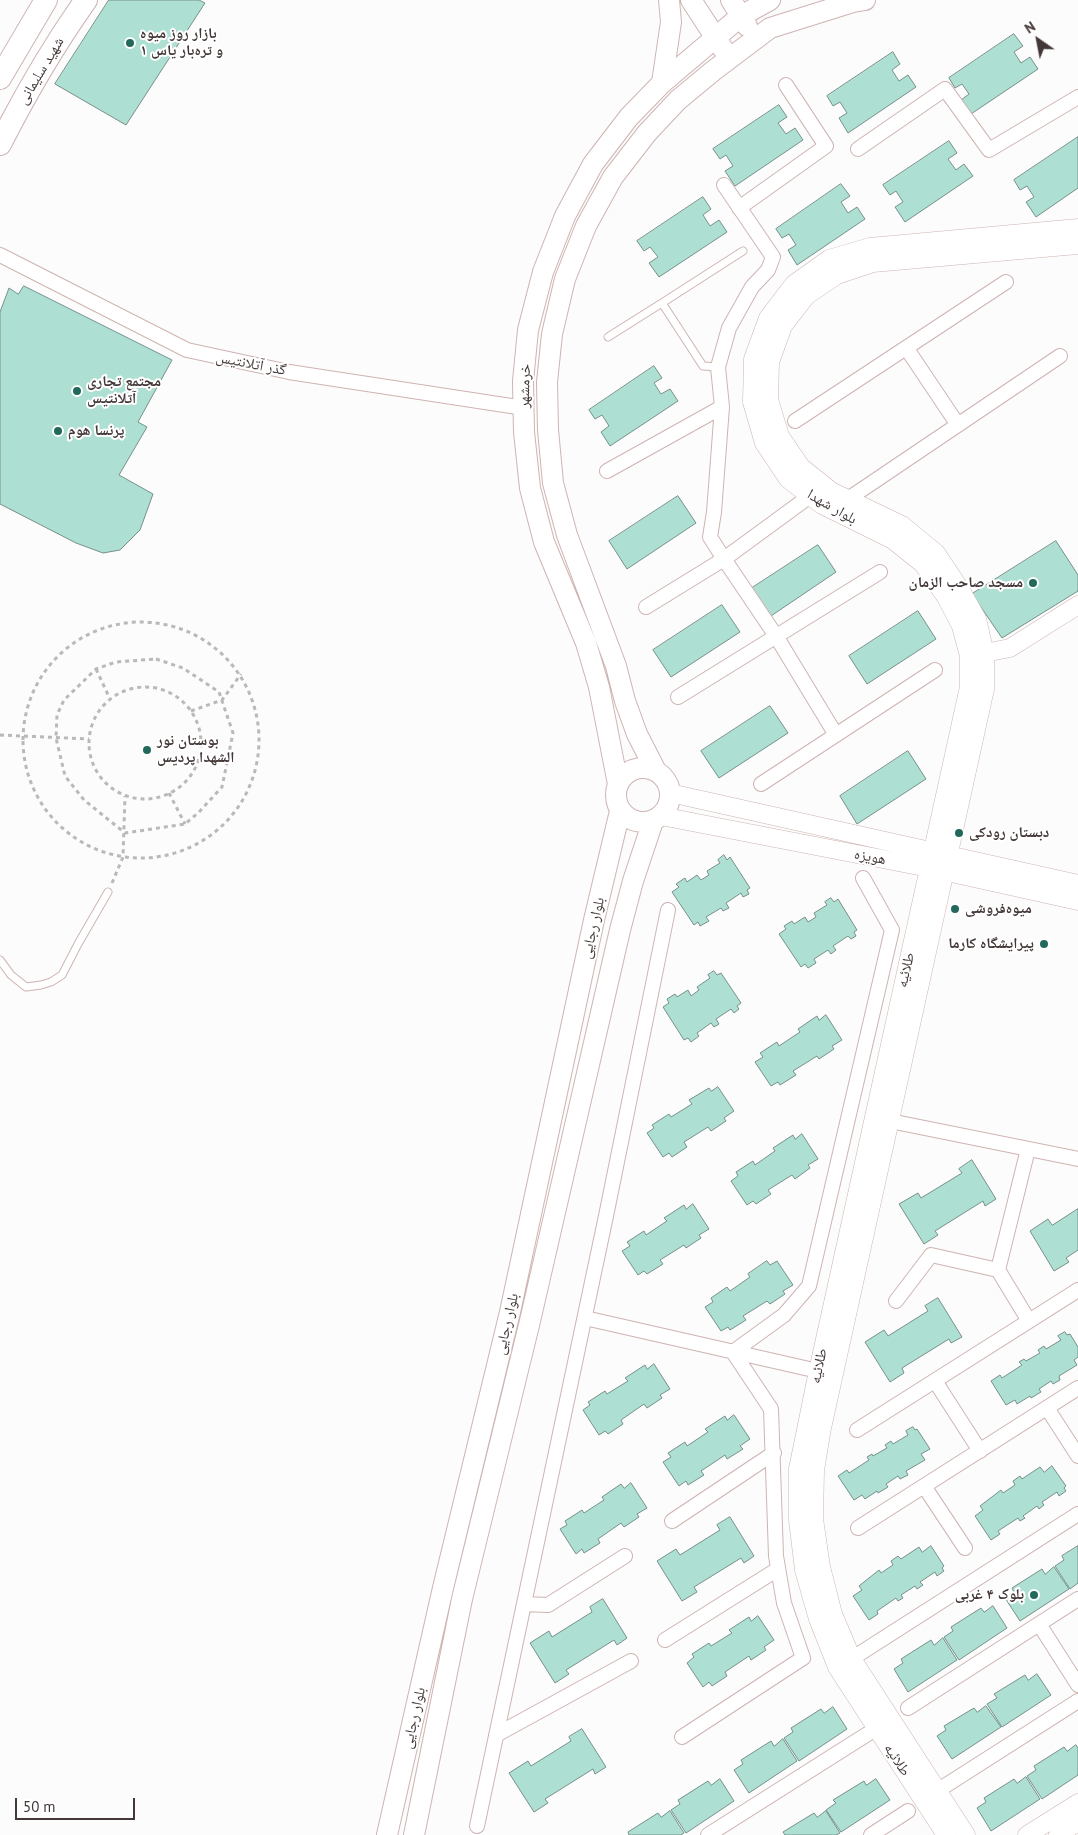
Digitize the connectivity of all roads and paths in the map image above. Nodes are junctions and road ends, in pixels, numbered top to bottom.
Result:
1 (46, 0) edge
2 (86, 0) edge
3 (669, 0) edge
4 (691, 0) edge
5 (770, 0) edge
6 (866, 0) edge
7 (736, 8) edge
8 (715, 38) junction
9 (755, 38) junction
10 (729, 58) junction
11 (0, 78) edge
12 (662, 83) junction
13 (786, 85) dead end
14 (1078, 97) edge
15 (0, 144) edge
16 (858, 149) dead end
17 (724, 185) dead end
18 (739, 208) junction
19 (1078, 228) edge
20 (1078, 245) edge
21 (929, 249) junction
22 (743, 250) dead end
23 (0, 255) edge
24 (1006, 282) dead end
25 (662, 303) junction
26 (608, 337) dead end
27 (907, 349) junction
28 (1060, 356) dead end
29 (718, 367) junction
30 (722, 407) junction
31 (524, 408) junction
32 (794, 422) dead end
33 (958, 425) junction
34 (607, 471) dead end
35 (816, 490) junction
36 (848, 499) junction
37 (869, 518) junction
38 (724, 559) junction
39 (880, 572) dead end
40 (1078, 605) edge
41 (646, 607) dead end
42 (776, 636) junction
43 (977, 655) junction
44 (96, 669) junction
45 (935, 670) dead end
46 (241, 673) junction
47 (678, 697) dead end
48 (110, 699) junction
49 (222, 700) junction
50 (191, 711) junction
51 (0, 735) edge
52 (836, 735) junction
53 (21, 736) junction
54 (56, 738) junction
55 (89, 738) junction
56 (656, 771) junction
57 (618, 784) junction
58 (761, 784) dead end
59 (169, 793) junction
60 (670, 793) junction
61 (126, 796) junction
62 (620, 811) junction
63 (657, 819) junction
64 (185, 824) junction
65 (125, 833) junction
66 (123, 857) junction
67 (939, 862) junction
68 (863, 878) dead end
69 (1078, 884) edge
70 (108, 892) joint
71 (1078, 901) edge
72 (668, 910) dead end
73 (0, 960) edge
74 (882, 1120) junction
75 (1028, 1149) junction
76 (1078, 1159) edge
77 (998, 1270) junction
78 (1078, 1290) edge
79 (896, 1301) dead end
80 (584, 1318) junction
81 (1029, 1321) junction
82 (732, 1352) junction
83 (826, 1372) junction
84 (935, 1380) junction
85 (1078, 1388) edge
86 (1047, 1408) junction
87 (857, 1430) dead end
88 (980, 1451) junction
89 (774, 1453) junction
90 (1078, 1456) edge
91 (924, 1486) junction
92 (1078, 1514) edge
93 (672, 1521) dead end
94 (858, 1528) dead end
95 (966, 1548) dead end
96 (625, 1556) dead end
97 (778, 1569) junction
98 (1078, 1599) edge
99 (524, 1604) junction
100 (1039, 1624) junction
101 (665, 1640) dead end
102 (631, 1662) dead end
103 (844, 1663) junction
104 (1078, 1685) edge
105 (1078, 1701) edge
106 (908, 1708) dead end
107 (877, 1728) junction
108 (496, 1735) junction
109 (682, 1737) dead end
110 (937, 1791) junction
111 (1078, 1803) edge
112 (908, 1811) dead end
113 (1078, 1822) edge
114 (477, 1826) dead end
115 (388, 1835) edge
116 (414, 1835) edge
117 (708, 1835) edge
118 (871, 1835) edge
119 (946, 1835) edge
120 (966, 1835) edge
121 (1027, 1835) edge
122 (1058, 1835) edge

1 - 11 main road, شهید سلیمانی
2 - 15 main road, شهید سلیمانی
3 - 12 main road
4 - 8 main road
5 - 7 main road, خرمشهر
6 - 9 main road, خرمشهر
7 - 8 main road, خرمشهر
7 - 9 main road
8 - 10 main road
8 - 12 main road, خرمشهر
9 - 10 main road, خرمشهر
10 - 56 main road, خرمشهر
12 - 31 main road, خرمشهر
13 - 18 street
14 - 16 street
17 - 18 street
18 - 29 street
19 - 21 street, بلوار شهدا
20 - 21 street, بلوار شهدا
21 - 35 street, بلوار شهدا
22 - 25 lane
23 - 31 street, گذر آتلانتیس
24 - 27 street
25 - 26 lane
25 - 29 lane
27 - 32 street
27 - 33 street
28 - 33 street
29 - 30 street
30 - 34 street
30 - 38 street
31 - 57 main road, خرمشهر
33 - 36 street
35 - 36 street, بلوار شهدا
35 - 37 street, بلوار شهدا
35 - 38 street
36 - 37 street, بلوار شهدا
37 - 43 street, بلوار شهدا
38 - 41 street
38 - 42 street
39 - 42 street
40 - 43 street
42 - 47 street
42 - 52 street
43 - 67 street, بلوار شهدا
44 - 48 path
44 - 49 path
44 - 54 path
45 - 52 street
46 - 49 path
46 - 53 path
46 - 66 path
48 - 50 path
48 - 55 path
49 - 50 path
49 - 64 path
50 - 59 path
51 - 53 path
52 - 58 street
53 - 54 path
53 - 66 path
54 - 55 path
54 - 65 path
55 - 61 path
56 - 57 main road
56 - 60 main road
57 - 62 main road
59 - 61 path
59 - 64 path
60 - 63 main road
60 - 67 street, هویزه
61 - 65 path
62 - 63 main road
62 - 115 main road, بلوار رجایی
63 - 67 street, هویزه
63 - 116 main road, بلوار رجایی
64 - 65 path
65 - 66 path
66 - 70 path
67 - 69 street, هویزه
67 - 71 street, هویزه
67 - 74 street, طلائیه
68 - 82 street
70 - 73 lane
72 - 80 street
74 - 75 street
74 - 83 street, طلائیه
75 - 76 street
75 - 77 street
77 - 79 street
77 - 81 street
78 - 81 street
80 - 82 street
80 - 99 street
81 - 84 street
82 - 83 street
82 - 89 street
83 - 103 street, طلائیه
84 - 87 street
84 - 88 street
85 - 86 street
86 - 88 street
86 - 90 street
88 - 91 street
89 - 93 street
89 - 97 street
91 - 94 street
91 - 95 street
92 - 103 street
96 - 99 street
97 - 101 street
97 - 109 street
98 - 100 street
99 - 108 street
100 - 104 street
100 - 106 street
102 - 108 street
103 - 107 street, طلائیه
103 - 110 street, طلائیه
105 - 110 street
107 - 117 street
107 - 119 street, طلائیه
108 - 114 street
110 - 120 street, طلائیه
111 - 121 street
112 - 118 street
113 - 122 street

